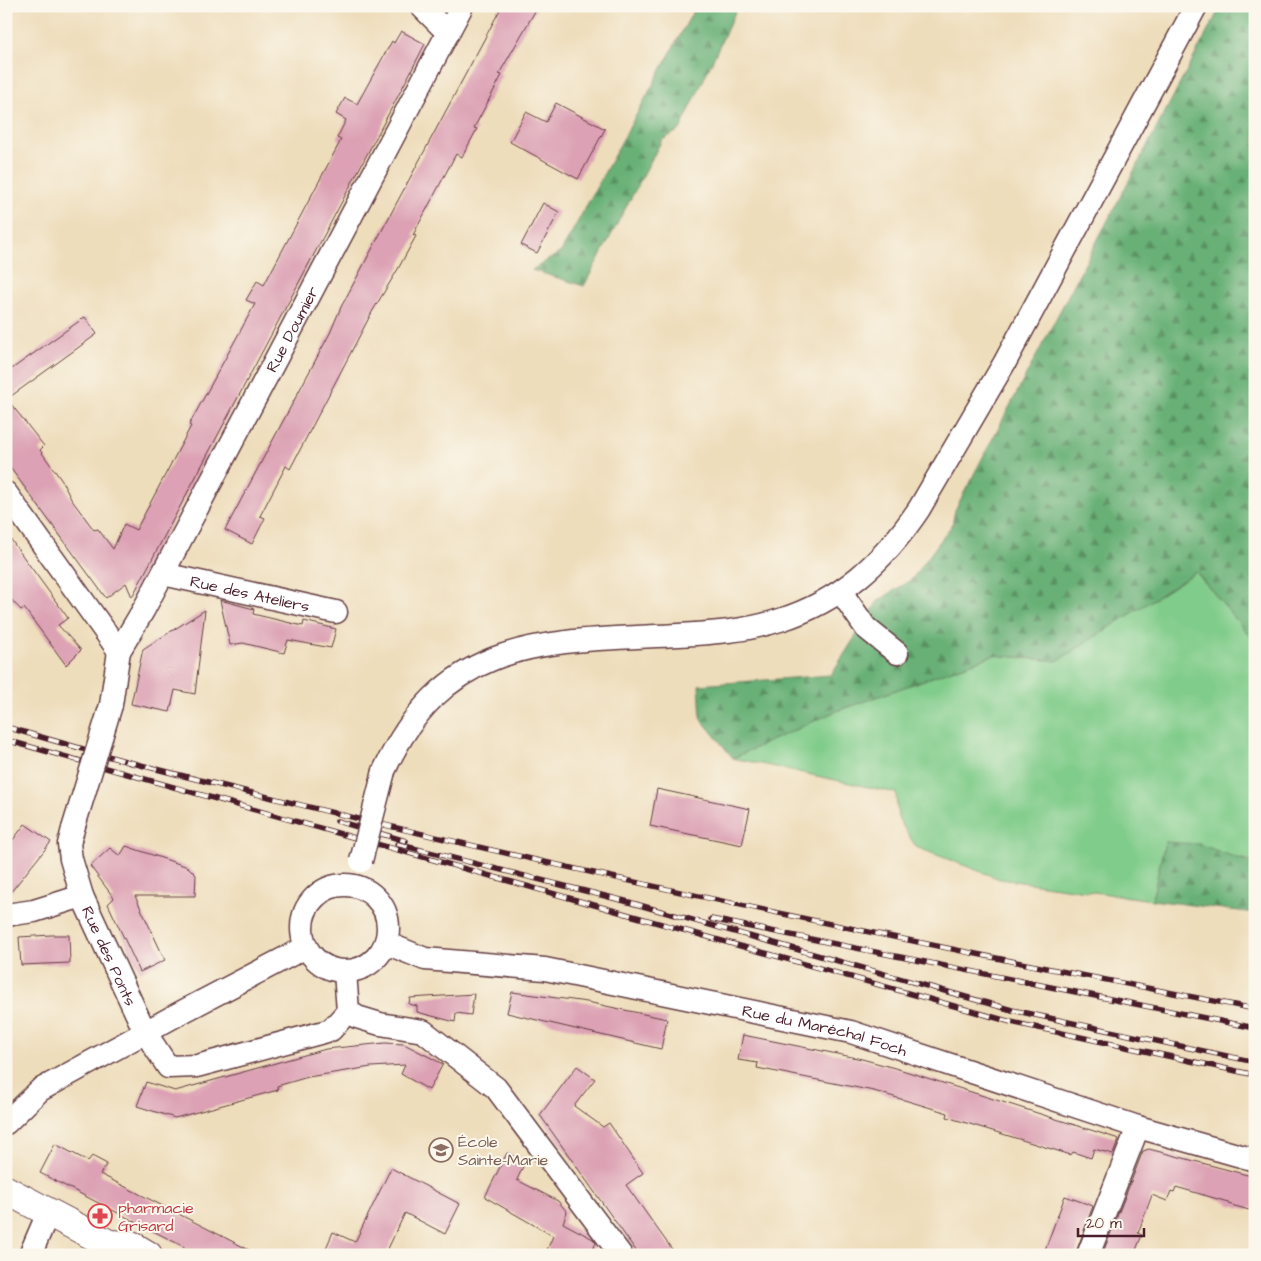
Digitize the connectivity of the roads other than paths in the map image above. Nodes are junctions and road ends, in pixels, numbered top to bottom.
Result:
1 (421, 6) edge
2 (462, 6) edge
3 (1196, 6) edge
4 (448, 34) junction
5 (6, 493) edge
6 (163, 574) junction
7 (841, 592) junction
8 (336, 612) dead end
9 (119, 651) junction
10 (897, 653) dead end
11 (355, 886) junction
12 (82, 896) junction
13 (6, 915) edge
14 (386, 943) junction
15 (306, 947) junction
16 (345, 972) junction
17 (348, 1011) junction
18 (144, 1032) junction
19 (6, 1123) edge
20 (1138, 1127) junction
21 (1255, 1160) edge
22 (6, 1190) edge
23 (48, 1213) junction
24 (109, 1251) edge
25 (30, 1255) edge
26 (148, 1255) edge
27 (621, 1255) edge
28 (1088, 1255) edge

1 - 4 street
2 - 4 street, Rue Doumier
3 - 7 street
4 - 6 street, Rue Doumier
5 - 9 street
6 - 8 street, Rue des Ateliers
6 - 9 street, Rue Doumier
7 - 10 street
7 - 11 street, bridge
9 - 12 street, Rue des Ponts, bridge
11 - 14 street
11 - 15 street
12 - 13 street
12 - 18 street, Rue des Ponts
14 - 16 street
14 - 20 street, Rue du Maréchal Foch
15 - 16 street
15 - 18 street
16 - 17 street
17 - 18 street, Rue des Ponts
17 - 27 street
18 - 19 street
20 - 21 street, Rue du Maréchal Foch
20 - 28 street
22 - 23 main road
23 - 24 main road
23 - 25 street
24 - 26 main road

